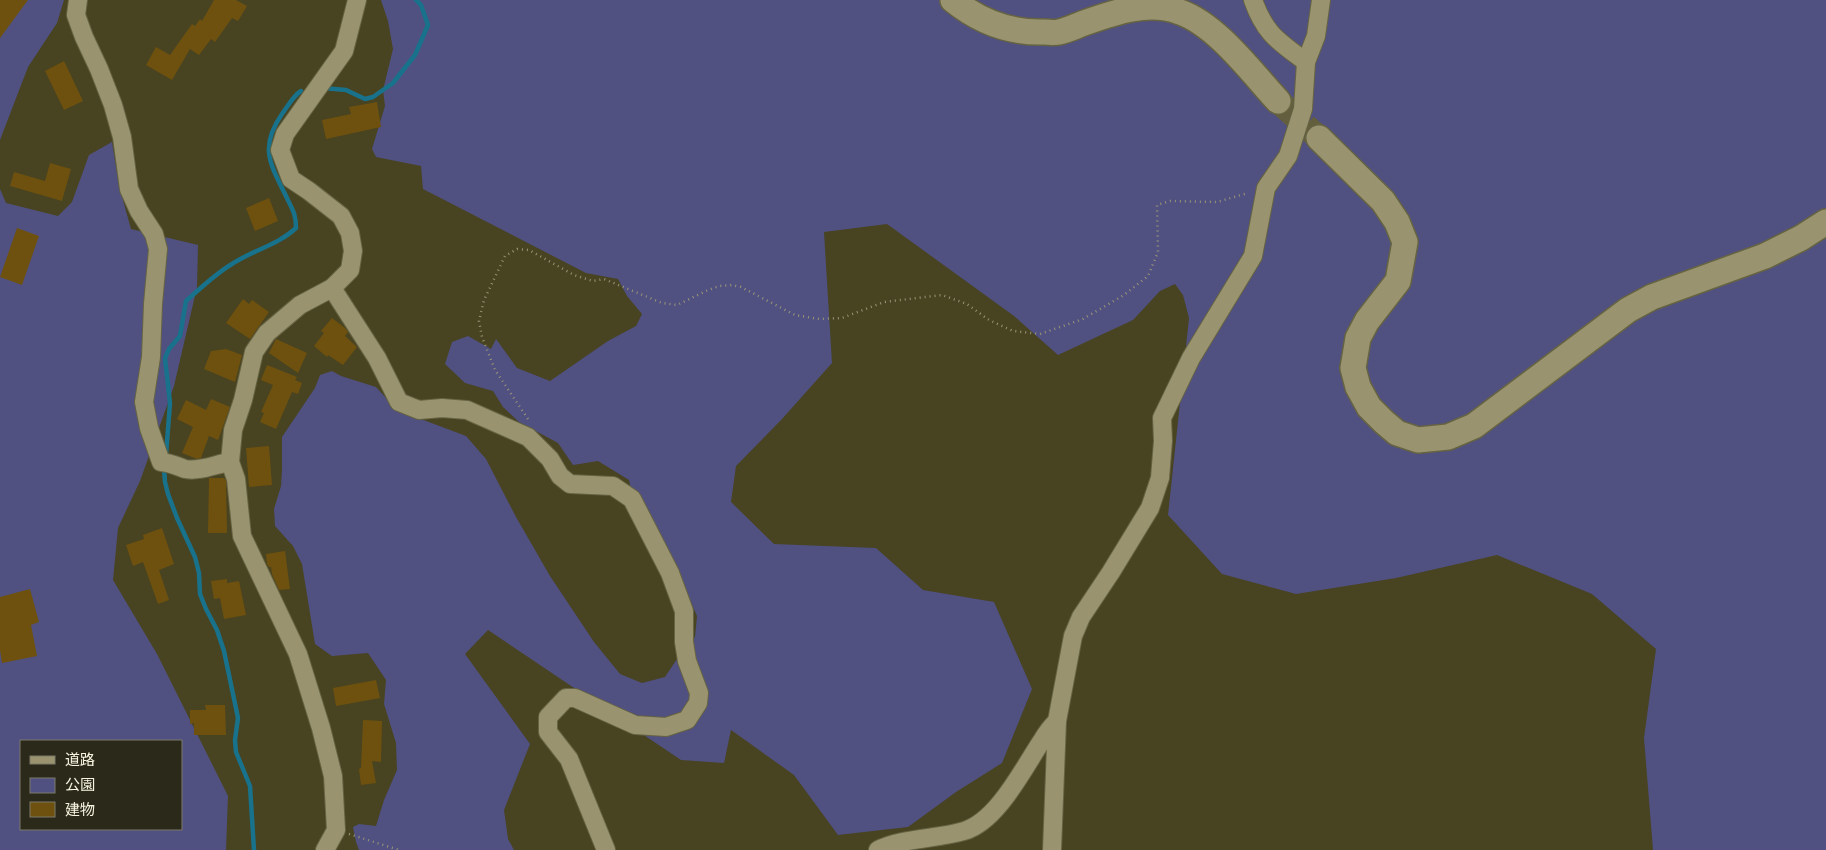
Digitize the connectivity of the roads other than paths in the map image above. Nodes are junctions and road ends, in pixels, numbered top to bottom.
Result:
1 (78, 0) edge
2 (953, 0) edge
3 (1253, 0) edge
4 (1322, 0) edge
5 (352, 4) edge
6 (1306, 62) junction
7 (1278, 101) tunnel mouth
8 (1319, 138) tunnel mouth
9 (1826, 222) edge
10 (332, 288) junction
11 (230, 462) junction
12 (1057, 721) junction
13 (325, 850) edge
14 (606, 850) edge
15 (878, 850) edge
16 (1052, 850) edge

1 - 11 street
2 - 7 street
3 - 6 street
4 - 6 street
5 - 10 street
6 - 12 street
8 - 9 street
10 - 11 street
10 - 14 street
11 - 13 street
12 - 15 street
12 - 16 street

